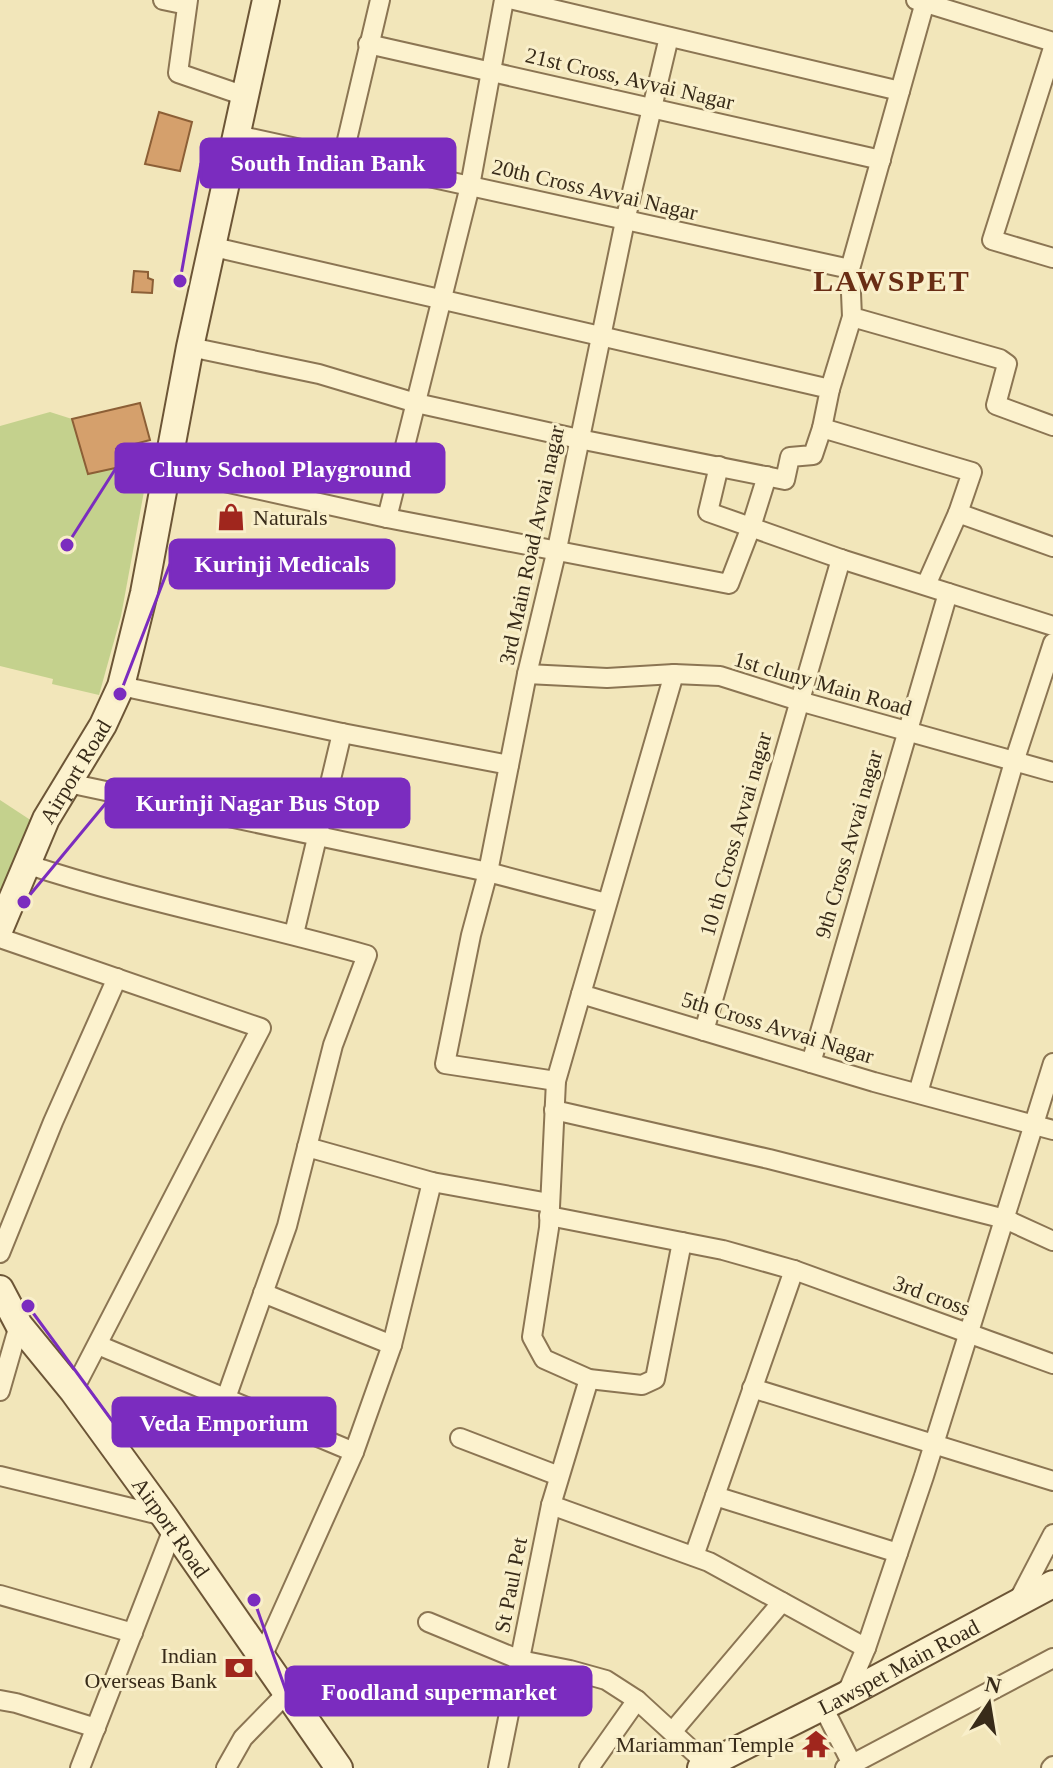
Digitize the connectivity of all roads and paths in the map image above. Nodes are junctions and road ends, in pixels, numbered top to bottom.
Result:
1 (163, 0) edge
2 (266, 0) edge
3 (380, 0) edge
4 (504, 0) edge
5 (514, 0) edge
6 (920, 1) edge
7 (188, 3) edge
8 (669, 37) junction
9 (368, 44) junction
10 (1053, 45) edge
11 (491, 72) junction
12 (1048, 83) edge
13 (900, 91) junction
14 (245, 96) junction
15 (653, 108) junction
16 (237, 135) junction
17 (343, 157) junction
18 (881, 160) junction
19 (470, 186) junction
20 (625, 221) junction
21 (214, 247) junction
22 (1053, 258) edge
23 (850, 269) junction
24 (442, 300) junction
25 (852, 317) junction
26 (601, 334) junction
27 (190, 347) junction
28 (830, 389) junction
29 (416, 403) junction
30 (1053, 426) edge
31 (822, 428) junction
32 (579, 439) junction
33 (719, 466) junction
34 (166, 469) junction
35 (767, 476) junction
36 (958, 513) junction
37 (387, 518) junction
38 (751, 527) junction
39 (1053, 547) edge
40 (557, 549) junction
41 (841, 559) junction
42 (926, 585) junction
43 (948, 593) junction
44 (1053, 626) edge
45 (1053, 643) edge
46 (527, 674) junction
47 (674, 674) junction
48 (121, 686) junction
49 (799, 701) junction
50 (906, 731) junction
51 (342, 733) junction
52 (1014, 762) junction
53 (509, 765) junction
54 (1053, 772) edge
55 (68, 783) junction
56 (315, 837) junction
57 (26, 864) junction
58 (488, 872) junction
59 (606, 903) junction
60 (0, 928) edge
61 (294, 934) junction
62 (0, 938) edge
63 (117, 978) junction
64 (581, 994) junction
65 (704, 1031) junction
66 (811, 1063) junction
67 (1053, 1063) edge
68 (556, 1081) junction
69 (918, 1093) junction
70 (554, 1110) junction
71 (1044, 1127) edge
72 (307, 1147) junction
73 (432, 1182) junction
74 (549, 1210) junction
75 (1005, 1219) junction
76 (1053, 1241) edge
77 (682, 1242) junction
78 (0, 1253) edge
79 (794, 1270) junction
80 (0, 1289) edge
81 (263, 1293) junction
82 (19, 1325) junction
83 (969, 1334) junction
84 (98, 1345) junction
85 (392, 1345) junction
86 (1053, 1364) edge
87 (589, 1379) junction
88 (752, 1388) junction
89 (0, 1391) edge
90 (73, 1391) junction
91 (226, 1398) junction
92 (460, 1438) dead end
93 (934, 1444) junction
94 (354, 1452) junction
95 (0, 1476) edge
96 (559, 1476) junction
97 (1053, 1481) edge
98 (715, 1496) junction
99 (551, 1505) junction
100 (168, 1523) junction
101 (1053, 1534) edge
102 (898, 1553) junction
103 (694, 1556) junction
104 (1053, 1584) edge
105 (0, 1595) edge
106 (782, 1602) junction
107 (1016, 1604) junction
108 (428, 1622) dead end
109 (133, 1633) junction
110 (866, 1648) junction
111 (262, 1657) junction
112 (1053, 1658) edge
113 (520, 1660) junction
114 (286, 1694) junction
115 (0, 1700) edge
116 (637, 1700) junction
117 (834, 1701) junction
118 (96, 1728) junction
119 (672, 1732) junction
120 (704, 1766) edge
121 (849, 1766) edge
122 (80, 1768) edge
123 (226, 1768) edge
124 (339, 1768) edge
125 (498, 1768) edge
126 (589, 1768) edge

1 - 7 street
2 - 14 street, Airport Road
3 - 9 street
4 - 11 street
5 - 8 street
6 - 10 street
6 - 13 street
7 - 14 street
8 - 13 street
8 - 15 street, 3rd Main Road Avvai nagar
9 - 11 street, 21st Cross, Avvai Nagar
9 - 17 street
10 - 12 street
11 - 15 street, 21st Cross, Avvai Nagar
11 - 19 street
12 - 22 street
13 - 18 street
14 - 16 street, Airport Road
15 - 18 street, 21st Cross, Avvai Nagar
15 - 20 street, 3rd Main Road Avvai nagar
16 - 17 street, 20th Cross Avvai Nagar
16 - 21 street, Airport Road
17 - 19 street, 20th Cross Avvai Nagar
18 - 23 street
19 - 20 street, 20th Cross Avvai Nagar
19 - 24 street
20 - 23 street, 20th Cross Avvai Nagar
20 - 26 street, 3rd Main Road Avvai nagar
21 - 24 street
21 - 27 street, Airport Road
23 - 25 street
24 - 26 street
24 - 29 street
25 - 28 street
25 - 30 street
26 - 28 street
26 - 32 street, 3rd Main Road Avvai nagar
27 - 29 street
27 - 34 street, Airport Road
28 - 31 street
29 - 32 street
29 - 37 street
31 - 35 street
31 - 36 street
32 - 33 street
32 - 40 street, 3rd Main Road Avvai nagar
33 - 35 street
33 - 38 street
34 - 37 street
34 - 48 street, Airport Road
35 - 38 street
36 - 39 street
36 - 42 street
37 - 40 street
38 - 40 street
38 - 41 street
40 - 46 street, 3rd Main Road Avvai nagar
41 - 42 street
41 - 49 street, 10 th Cross Avvai nagar
42 - 43 street
43 - 44 street
43 - 50 street, 9th Cross Avvai nagar
45 - 52 street
46 - 47 street, 1st cluny Main Road
46 - 53 street, 3rd Main Road Avvai nagar
47 - 49 street, 1st cluny Main Road
47 - 59 street
48 - 51 street
48 - 55 street, Airport Road
49 - 50 street, 1st cluny Main Road
49 - 65 street, 10 th Cross Avvai nagar
50 - 52 street, 1st cluny Main Road
50 - 66 street, 9th Cross Avvai nagar
51 - 53 street
51 - 56 street
52 - 54 street, 1st cluny Main Road
52 - 69 street
53 - 58 street, 3rd Main Road Avvai nagar
55 - 56 street
55 - 57 street, Airport Road
56 - 58 street
56 - 61 street
57 - 60 street, Airport Road
57 - 61 street
58 - 59 street
58 - 68 street, 3rd Main Road Avvai nagar
59 - 64 street
61 - 72 street
62 - 63 street
63 - 78 street
63 - 84 street
64 - 65 street, 5th Cross Avvai Nagar
64 - 68 street
65 - 66 street, 5th Cross Avvai Nagar
66 - 69 street, 5th Cross Avvai Nagar
67 - 71 street
68 - 70 street
69 - 71 street, 5th Cross Avvai Nagar
70 - 74 street
70 - 75 street
71 - 75 street
72 - 73 street, 3rd cross
72 - 81 street
73 - 74 street, 3rd cross
73 - 85 street
74 - 77 street, 3rd cross
74 - 87 street
75 - 76 street
75 - 83 street
77 - 79 street, 3rd cross
77 - 87 street
79 - 83 street, 3rd cross
79 - 88 street
80 - 82 street, Airport Road
81 - 85 street
81 - 91 street
82 - 89 street
82 - 90 street, Airport Road
83 - 86 street, 3rd cross
83 - 93 street
84 - 90 street
84 - 91 street
85 - 94 street
87 - 96 street, St Paul Pet
88 - 93 street
88 - 98 street
90 - 100 street, Airport Road
91 - 94 street
92 - 96 street
93 - 97 street
93 - 102 street
94 - 111 street
95 - 100 street
96 - 99 street, St Paul Pet
98 - 102 street
98 - 103 street
99 - 103 street
99 - 113 street, St Paul Pet
100 - 109 street
100 - 111 street, Airport Road
101 - 107 street
102 - 110 street
103 - 106 street
104 - 107 street, Lawspet Main Road
105 - 109 street
106 - 110 street
106 - 119 street
107 - 117 street, Lawspet Main Road
108 - 113 street
109 - 118 street
110 - 117 street
111 - 114 street, Airport Road
112 - 121 street
113 - 116 street
113 - 125 street, St Paul Pet
114 - 123 street
114 - 124 street, Airport Road
115 - 118 street
116 - 119 street
116 - 126 street
117 - 120 street, Lawspet Main Road
117 - 121 street
118 - 122 street
119 - 120 street

